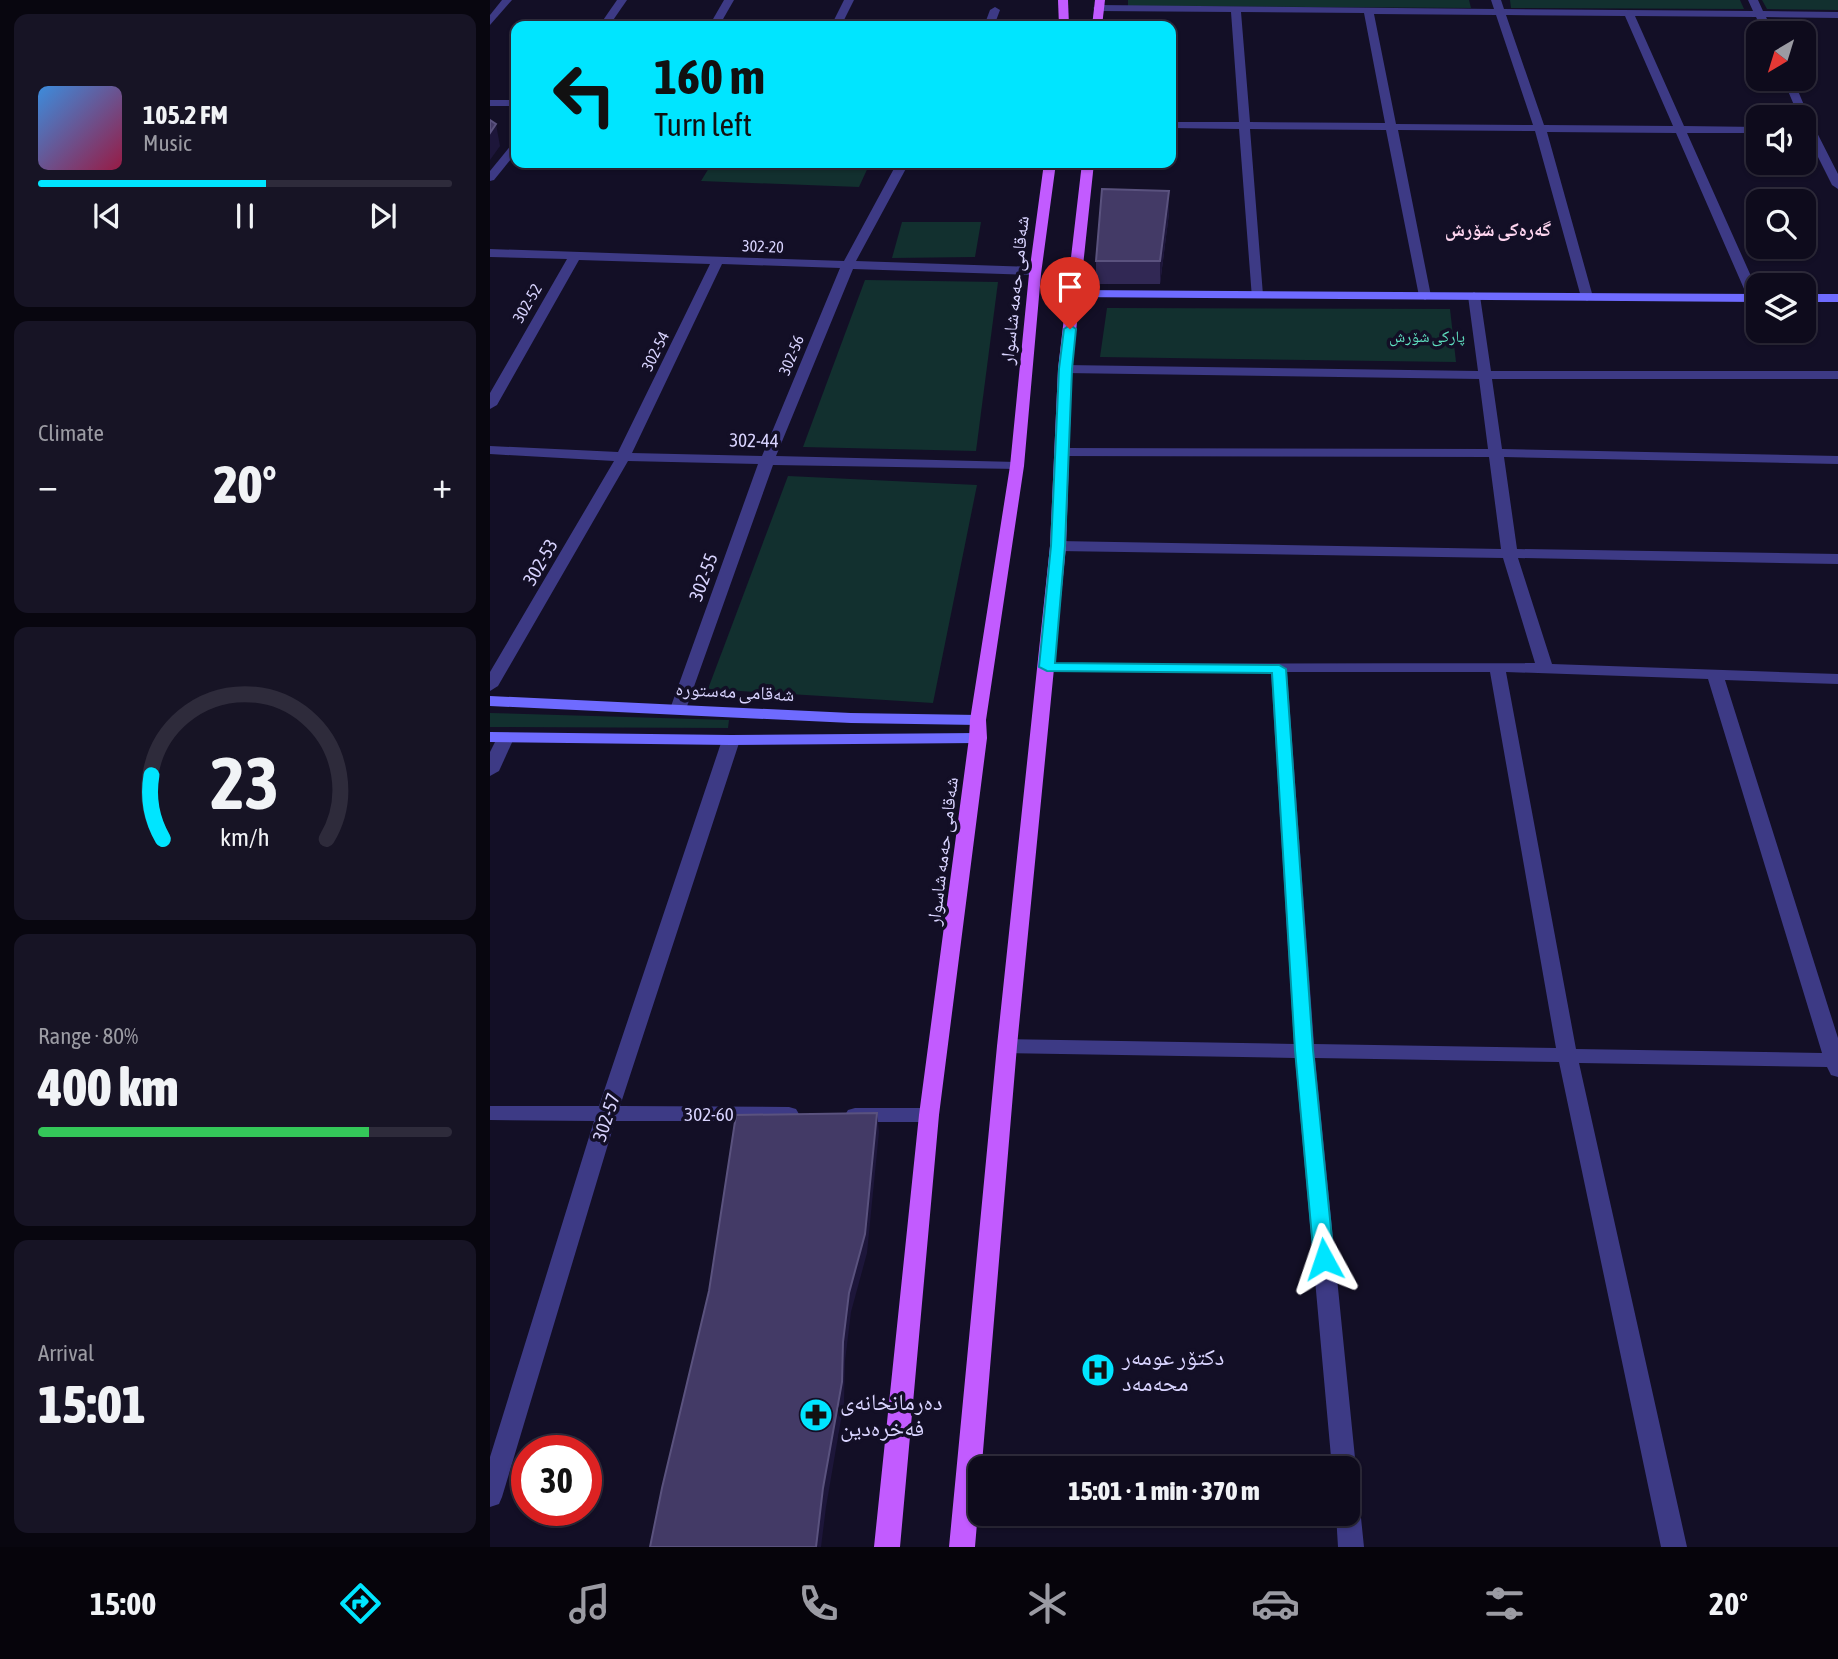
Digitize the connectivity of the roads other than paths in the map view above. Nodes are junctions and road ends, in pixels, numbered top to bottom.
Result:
1 (508, 0) edge
2 (622, 0) edge
3 (729, 0) edge
4 (849, 0) edge
5 (1753, 0) edge
6 (1057, 1) edge
7 (1099, 4) edge
8 (1498, 5) edge
9 (1237, 9) junction
10 (995, 10) dead end
11 (1368, 10) junction
12 (1628, 11) junction
13 (1760, 13) junction
14 (1838, 15) edge
15 (607, 21) edge
16 (717, 21) edge
17 (838, 21) edge
18 (991, 21) edge
19 (1064, 21) edge
20 (1764, 21) edge
21 (490, 22) edge
22 (490, 103) edge
23 (511, 103) edge
24 (1176, 125) edge
25 (1245, 126) junction
26 (1392, 127) junction
27 (1540, 128) junction
28 (1682, 130) junction
29 (1746, 130) edge
30 (1816, 144) edge
31 (511, 152) edge
32 (900, 168) edge
33 (1049, 168) edge
34 (1087, 168) edge
35 (490, 178) edge
36 (1838, 185) edge
37 (490, 253) edge
38 (575, 256) junction
39 (718, 260) junction
40 (848, 265) junction
41 (1035, 271) junction
42 (1746, 273) edge
43 (1074, 294) junction
44 (1257, 295) junction
45 (1425, 296) junction
46 (1474, 296) junction
47 (1587, 297) junction
48 (1746, 298) edge
49 (1816, 298) edge
50 (1838, 298) edge
51 (1065, 369) junction
52 (1484, 375) junction
53 (1838, 375) edge
54 (490, 405) edge
55 (490, 450) edge
56 (1061, 452) junction
57 (1496, 453) junction
58 (623, 457) junction
59 (767, 460) junction
60 (1838, 460) edge
61 (1017, 466) junction
62 (1058, 546) junction
63 (1510, 556) junction
64 (1838, 559) edge
65 (1047, 667) junction
66 (1497, 667) junction
67 (1279, 669) junction
68 (1545, 669) junction
69 (1715, 674) junction
70 (1838, 678) edge
71 (490, 686) edge
72 (490, 701) edge
73 (678, 709) junction
74 (851, 718) junction
75 (978, 729) junction
76 (498, 737) edge
77 (731, 740) junction
78 (844, 740) junction
79 (490, 772) edge
80 (1007, 1046) junction
81 (1304, 1050) junction
82 (1567, 1054) junction
83 (1837, 1063) edge
84 (490, 1113) edge
85 (607, 1113) junction
86 (811, 1115) edge
87 (838, 1115) edge
88 (929, 1115) junction
89 (1343, 1456) edge
90 (490, 1497) edge
91 (1349, 1526) edge
92 (887, 1547) edge
93 (962, 1547) edge
94 (1351, 1547) edge
95 (1674, 1547) edge

1 - 21 street
2 - 15 street
3 - 16 street
4 - 17 street
5 - 13 street
6 - 19 main road
7 - 9 street
8 - 11 street
8 - 12 street
8 - 27 street
9 - 11 street
9 - 25 street
10 - 18 street
11 - 26 street
12 - 13 street
12 - 28 street
13 - 14 street
13 - 20 street
22 - 23 street
24 - 25 street
25 - 26 street
25 - 44 street
26 - 27 street
26 - 45 street
27 - 28 street
27 - 47 street
28 - 29 street
28 - 42 street
30 - 36 street
31 - 35 street
32 - 40 street, 302-56
33 - 41 main road, شەقامی حەمە شاسوار
34 - 43 main road
37 - 38 street, 302-20
38 - 39 street, 302-20
38 - 54 street, 302-52
39 - 40 street, 302-20
39 - 58 street, 302-54
40 - 41 street, 302-20
40 - 59 street, 302-56
41 - 61 main road, شەقامی حەمە شاسوار
43 - 44 main road
43 - 51 main road
44 - 45 main road
45 - 46 main road
46 - 47 main road
46 - 52 street
47 - 48 main road
49 - 50 main road
51 - 52 street
51 - 56 main road
52 - 53 street
52 - 57 street
55 - 58 street, 302-44
56 - 57 street
56 - 62 main road
57 - 60 street
57 - 63 street
58 - 59 street, 302-44
58 - 71 street, 302-53
59 - 61 street, 302-44
59 - 73 street, 302-55
61 - 75 main road, شەقامی حەمە شاسوار
62 - 63 street
62 - 65 main road
63 - 64 street
63 - 68 street
65 - 67 street
65 - 80 main road
66 - 67 street
66 - 68 street
66 - 82 street
67 - 81 street
68 - 69 street
69 - 70 street
69 - 83 street
72 - 73 main road, شەقامی مەستورە
73 - 74 main road, شەقامی مەستورە
74 - 75 main road, شەقامی مەستورە
74 - 78 main road
75 - 78 main road
75 - 88 main road, شەقامی حەمە شاسوار
76 - 77 main road
76 - 79 street
77 - 78 main road
77 - 85 street, 302-57
80 - 81 street
80 - 93 main road
81 - 82 street
81 - 89 street
82 - 83 street
82 - 95 street
84 - 85 street, 302-60
85 - 86 street, 302-60
85 - 90 street, 302-57
87 - 88 street
88 - 92 main road, شەقامی حەمە شاسوار
91 - 94 street

